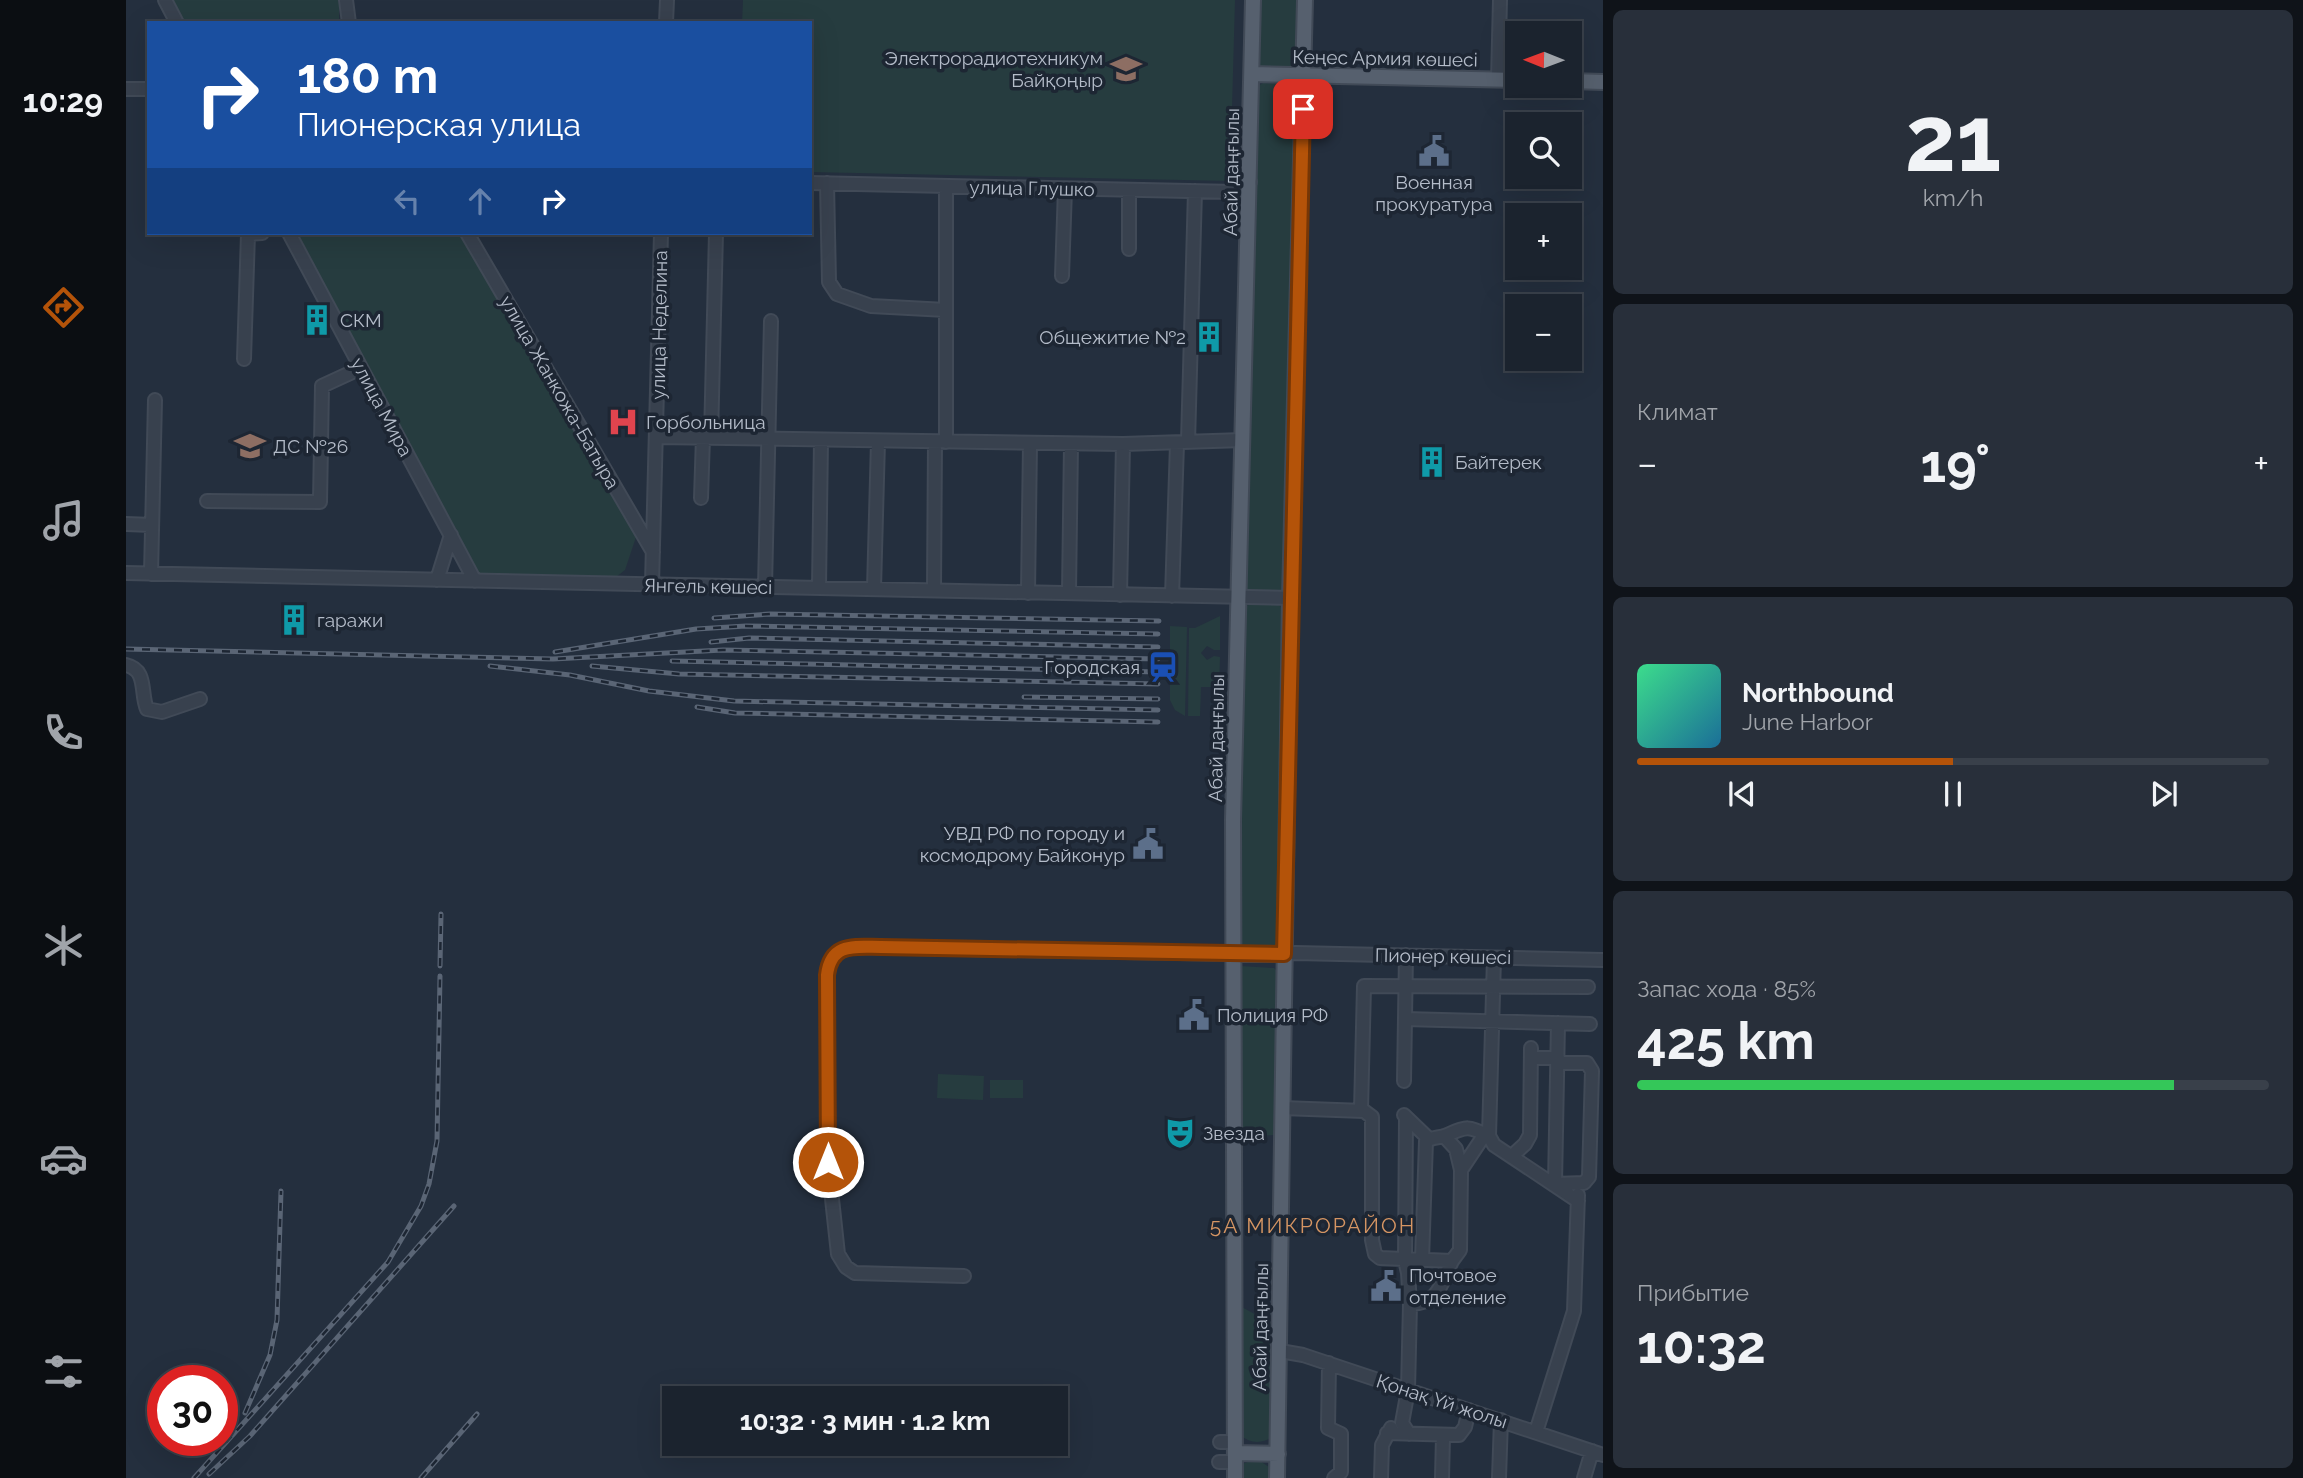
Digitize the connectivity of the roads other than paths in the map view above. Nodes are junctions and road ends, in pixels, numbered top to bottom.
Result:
1 (165, 0) edge
2 (346, 0) edge
3 (667, 0) edge
4 (1254, 0) edge
5 (1305, 0) edge
6 (1500, 0) edge
7 (176, 21) edge
8 (349, 21) edge
9 (666, 21) edge
10 (1252, 74) junction
11 (1304, 75) junction
12 (1498, 80) junction
13 (1505, 80) edge
14 (1582, 81) edge
15 (1603, 82) edge
16 (126, 89) edge
17 (147, 89) edge
18 (1250, 182) junction
19 (812, 183) edge
20 (827, 183) junction
21 (946, 186) junction
22 (1065, 189) junction
23 (1129, 190) junction
24 (1195, 191) junction
25 (247, 235) edge
26 (290, 235) edge
27 (468, 235) edge
28 (661, 235) edge
29 (716, 235) edge
30 (1129, 249) dead end
31 (1062, 276) dead end
32 (946, 310) junction
33 (771, 321) dead end
34 (244, 359) dead end
35 (360, 368) junction
36 (155, 400) dead end
37 (656, 437) junction
38 (707, 438) junction
39 (769, 439) junction
40 (821, 440) junction
41 (1243, 440) junction
42 (878, 441) junction
43 (941, 442) junction
44 (1030, 443) junction
45 (1071, 443) junction
46 (1182, 443) junction
47 (1123, 444) junction
48 (701, 498) dead end
49 (207, 501) dead end
50 (126, 524) edge
51 (152, 525) junction
52 (451, 535) junction
53 (653, 552) junction
54 (126, 573) edge
55 (151, 574) junction
56 (437, 580) junction
57 (475, 581) junction
58 (652, 584) junction
59 (765, 587) junction
60 (818, 588) junction
61 (874, 589) junction
62 (934, 590) junction
63 (1028, 593) junction
64 (1069, 593) junction
65 (1120, 594) junction
66 (1172, 596) junction
67 (1239, 597) junction
68 (1290, 598) junction
69 (126, 666) edge
70 (200, 699) dead end
71 (1233, 954) junction
72 (1284, 954) junction
73 (1406, 956) junction
74 (1494, 958) junction
75 (1603, 960) edge
76 (1405, 986) junction
77 (1494, 986) junction
78 (1588, 987) dead end
79 (1405, 1019) junction
80 (1494, 1021) junction
81 (1558, 1023) junction
82 (1590, 1024) dead end
83 (1558, 1061) junction
84 (1404, 1081) dead end
85 (1282, 1108) junction
86 (1361, 1111) junction
87 (1487, 1135) junction
88 (1444, 1136) junction
89 (1429, 1139) junction
90 (1512, 1156) junction
91 (1461, 1170) junction
92 (1555, 1184) junction
93 (1578, 1184) junction
94 (1578, 1201) junction
95 (1405, 1260) junction
96 (1422, 1260) junction
97 (1452, 1261) junction
98 (964, 1276) dead end
99 (1410, 1304) junction
100 (1280, 1351) junction
101 (1329, 1363) junction
102 (1408, 1390) junction
103 (1469, 1410) junction
104 (1403, 1415) junction
105 (1500, 1420) junction
106 (1536, 1432) junction
107 (1387, 1433) junction
108 (1409, 1434) junction
109 (1443, 1436) junction
110 (1220, 1442) dead end
111 (1235, 1452) junction
112 (1598, 1453) edge
113 (1278, 1454) junction
114 (1219, 1462) dead end
115 (1235, 1478) edge
116 (1277, 1478) edge
117 (1334, 1478) edge
118 (1381, 1478) edge
119 (1442, 1478) edge
120 (1499, 1478) edge
121 (1584, 1478) edge

1 - 7 street
2 - 8 street
3 - 9 street
4 - 10 main road, Абай даңғылы
5 - 11 main road, Абай даңғылы
6 - 12 street
10 - 11 main road, Кеңес Армия көшесі
10 - 18 main road, Абай даңғылы
11 - 12 main road, Кеңес Армия көшесі
11 - 68 main road, Абай даңғылы
12 - 13 main road, Кеңес Армия көшесі
14 - 15 main road
16 - 17 street
18 - 24 street, улица Глушко
18 - 41 main road, Абай даңғылы
19 - 20 street, улица Глушко
20 - 21 street, улица Глушко
20 - 32 street
21 - 22 street, улица Глушко
21 - 32 street
22 - 23 street, улица Глушко
22 - 31 street
23 - 24 street, улица Глушко
23 - 30 street
24 - 46 street
25 - 34 street
26 - 35 street, улица Мира
27 - 53 street, улица Жанкожа-Батыра
28 - 37 street, улица Неделина
29 - 38 street
32 - 43 street
33 - 39 street
35 - 49 street
35 - 52 street, улица Мира
36 - 51 street
37 - 38 street
37 - 53 street, улица Неделина
38 - 39 street
38 - 48 street
39 - 40 street
39 - 59 street
40 - 42 street
40 - 60 street
41 - 46 street
41 - 67 main road, Абай даңғылы
42 - 43 street
42 - 61 street
43 - 44 street
43 - 62 street
44 - 45 street
44 - 63 street
45 - 47 street
45 - 64 street
46 - 47 street
46 - 66 street
47 - 65 street
50 - 51 street
51 - 55 street
52 - 56 street
52 - 57 street, улица Мира
53 - 58 street, улица Неделина
54 - 55 street, Янгель көшесі
55 - 56 street, Янгель көшесі
56 - 57 street, Янгель көшесі
57 - 58 street, Янгель көшесі
58 - 59 street, Янгель көшесі
59 - 60 street, Янгель көшесі
60 - 61 street, Янгель көшесі
61 - 62 street, Янгель көшесі
62 - 63 street, Янгель көшесі
63 - 64 street, Янгель көшесі
64 - 65 street, Янгель көшесі
65 - 66 street, Янгель көшесі
66 - 67 street, Янгель көшесі
67 - 68 street, Янгель көшесі
67 - 71 main road, Абай даңғылы
68 - 72 main road, Абай даңғылы
69 - 70 street
71 - 72 main road
71 - 98 street
71 - 111 main road, Абай даңғылы
72 - 73 street, Пионер көшесі
72 - 85 main road, Абай даңғылы
73 - 74 street, Пионер көшесі
73 - 76 street
74 - 75 street, Пионер көшесі
74 - 77 street
76 - 77 street
76 - 79 street
76 - 86 street
77 - 78 street
77 - 80 street
79 - 80 street
79 - 84 street
80 - 81 street
80 - 87 street
81 - 82 street
81 - 83 street
83 - 90 street
83 - 92 street
83 - 93 street
85 - 86 street
85 - 100 main road, Абай даңғылы
86 - 95 street
87 - 88 street
87 - 90 street
87 - 91 street
88 - 89 street
88 - 91 street
89 - 95 street
89 - 96 street
90 - 92 street
91 - 97 street
92 - 93 street
92 - 94 street
93 - 94 street
94 - 106 street
95 - 96 street
95 - 99 street
96 - 97 street
97 - 99 street
99 - 102 street
100 - 101 street, Қонақ Үй жолы
100 - 113 main road, Абай даңғылы
101 - 102 street, Қонақ Үй жолы
101 - 117 street
102 - 103 street, Қонақ Үй жолы
102 - 104 street
103 - 105 street, Қонақ Үй жолы
103 - 109 street
104 - 107 street
104 - 108 street
105 - 106 street, Қонақ Үй жолы
105 - 120 street
106 - 112 street, Қонақ Үй жолы
107 - 108 street
107 - 118 street
108 - 109 street
109 - 119 street
110 - 111 street
111 - 113 main road
111 - 114 street
111 - 115 main road, Абай даңғылы
112 - 121 street
113 - 116 main road, Абай даңғылы

